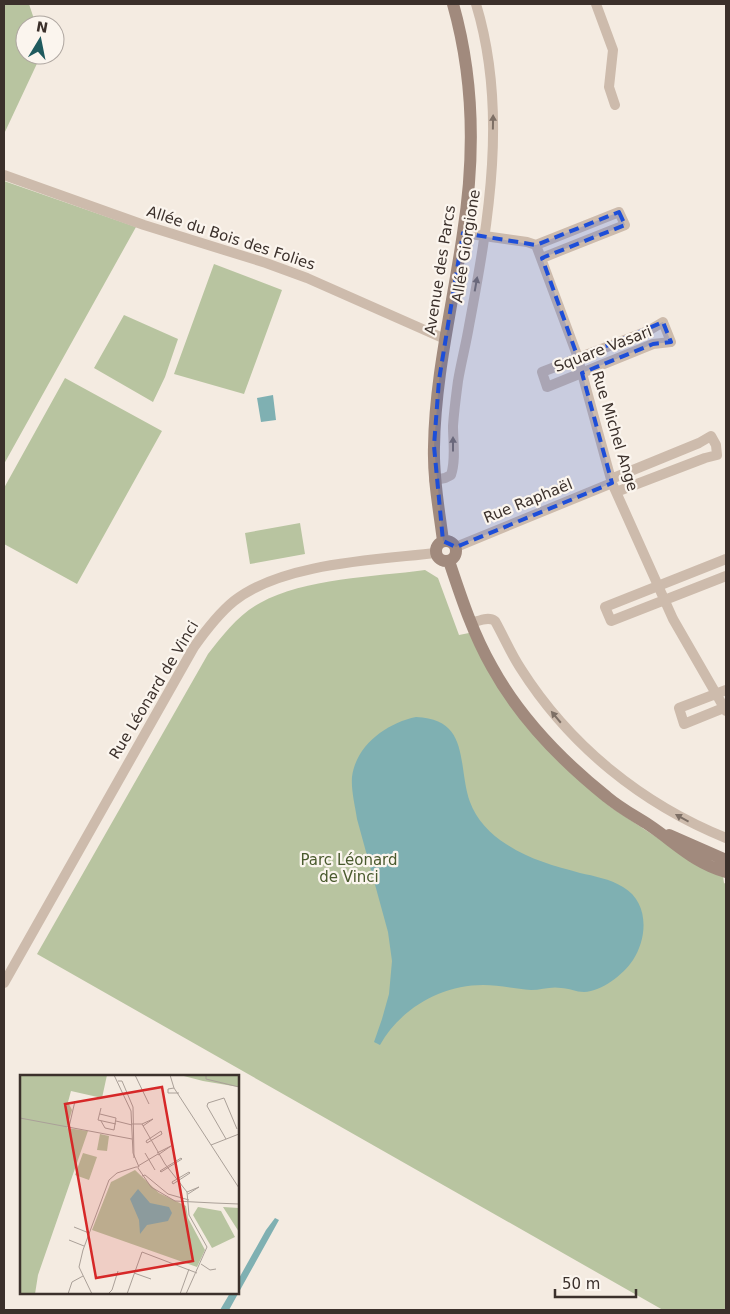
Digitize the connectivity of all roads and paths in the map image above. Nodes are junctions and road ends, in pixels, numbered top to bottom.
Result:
1 (453, 4) edge
2 (476, 4) edge
3 (596, 4) edge
4 (615, 105) dead end
5 (4, 176) edge
6 (463, 233) junction
7 (485, 236) junction
8 (536, 246) junction
9 (542, 258) junction
10 (445, 339) junction
11 (578, 358) junction
12 (582, 373) junction
13 (434, 480) junction
14 (613, 485) junction
15 (443, 541) junction
16 (456, 547) junction
17 (436, 553) junction
18 (726, 559) edge
19 (449, 561) junction
20 (726, 576) edge
21 (658, 586) junction
22 (664, 600) junction
23 (471, 623) junction
24 (726, 690) edge
25 (716, 694) junction
26 (726, 709) edge
27 (651, 827) junction
28 (726, 838) edge
29 (726, 860) edge
30 (726, 872) edge
31 (4, 983) edge

1 - 6 street, Avenue des Parcs
7 -> 2 street, Allée Giorgione
3 - 4 street
5 - 10 street, Allée du Bois des Folies
6 - 7 street
6 - 10 street, Avenue des Parcs
7 - 8 street
13 -> 7 street, Allée Giorgione
8 - 9 street, Rue Michel Ange
8 - 9 street
9 - 11 street, Rue Michel Ange
10 - 13 street, Avenue des Parcs
11 - 12 street, Rue Michel Ange
11 - 12 street, Square Vasari
11 - 12 street, Square Vasari
12 - 14 street, Rue Michel Ange
13 - 15 street, Avenue des Parcs
14 - 14 street, Rue Raphaël
14 - 16 street, Rue Raphaël
14 - 21 street, Rue Michel Ange
15 - 16 street
15 - 17 street
16 - 19 street
17 - 19 street
17 - 31 street, Rue Léonard de Vinci
18 - 21 street
19 - 23 street
20 - 22 street
21 - 22 street, Rue Michel Ange
21 - 22 street
22 - 25 street, Rue Michel Ange
23 - 27 street
28 -> 23 street
24 - 25 street
25 - 26 street, Rue Michel Ange
25 - 26 street
27 - 29 street
27 - 30 street

